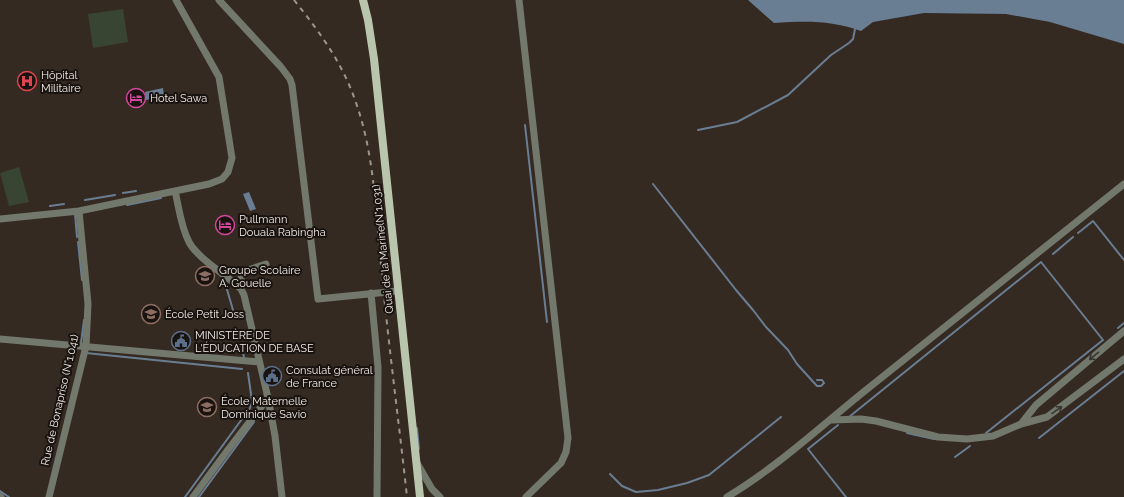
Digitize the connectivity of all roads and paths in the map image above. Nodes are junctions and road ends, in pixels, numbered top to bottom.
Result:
1 (176, 0) edge
2 (219, 0) edge
3 (364, 0) edge
4 (519, 0) edge
5 (1124, 184) edge
6 (175, 192) junction
7 (79, 211) junction
8 (0, 219) edge
9 (266, 264) dead end
10 (241, 289) junction
11 (398, 291) junction
12 (371, 294) junction
13 (1124, 331) edge
14 (0, 338) edge
15 (86, 346) junction
16 (1124, 358) edge
17 (259, 362) junction
18 (268, 398) junction
19 (831, 420) junction
20 (1021, 424) junction
21 (416, 462) junction
22 (49, 497) edge
23 (193, 497) edge
24 (282, 497) edge
25 (376, 497) edge
26 (420, 497) edge
27 (440, 497) edge
28 (526, 497) edge
29 (727, 497) edge

1 - 6 street
2 - 12 street
3 - 11 main road, Quai de la Marine(N°1.031)
4 - 28 street
5 - 19 street
6 - 7 street
6 - 10 street
7 - 8 street
7 - 15 street, Rue de Bonapriso (N°1.041)
9 - 10 street
10 - 17 street
11 - 12 street
11 - 21 main road, Quai de la Marine(N°1.031)
12 - 25 street
13 -> 20 street
14 - 15 street
15 - 17 street
15 - 22 street, Rue de Bonapriso (N°1.041)
20 -> 16 street
17 - 18 street
18 - 23 street
18 - 24 street
19 - 20 street
19 - 29 street
21 - 26 main road, Quai de la Marine(N°1.031)
21 - 27 street

